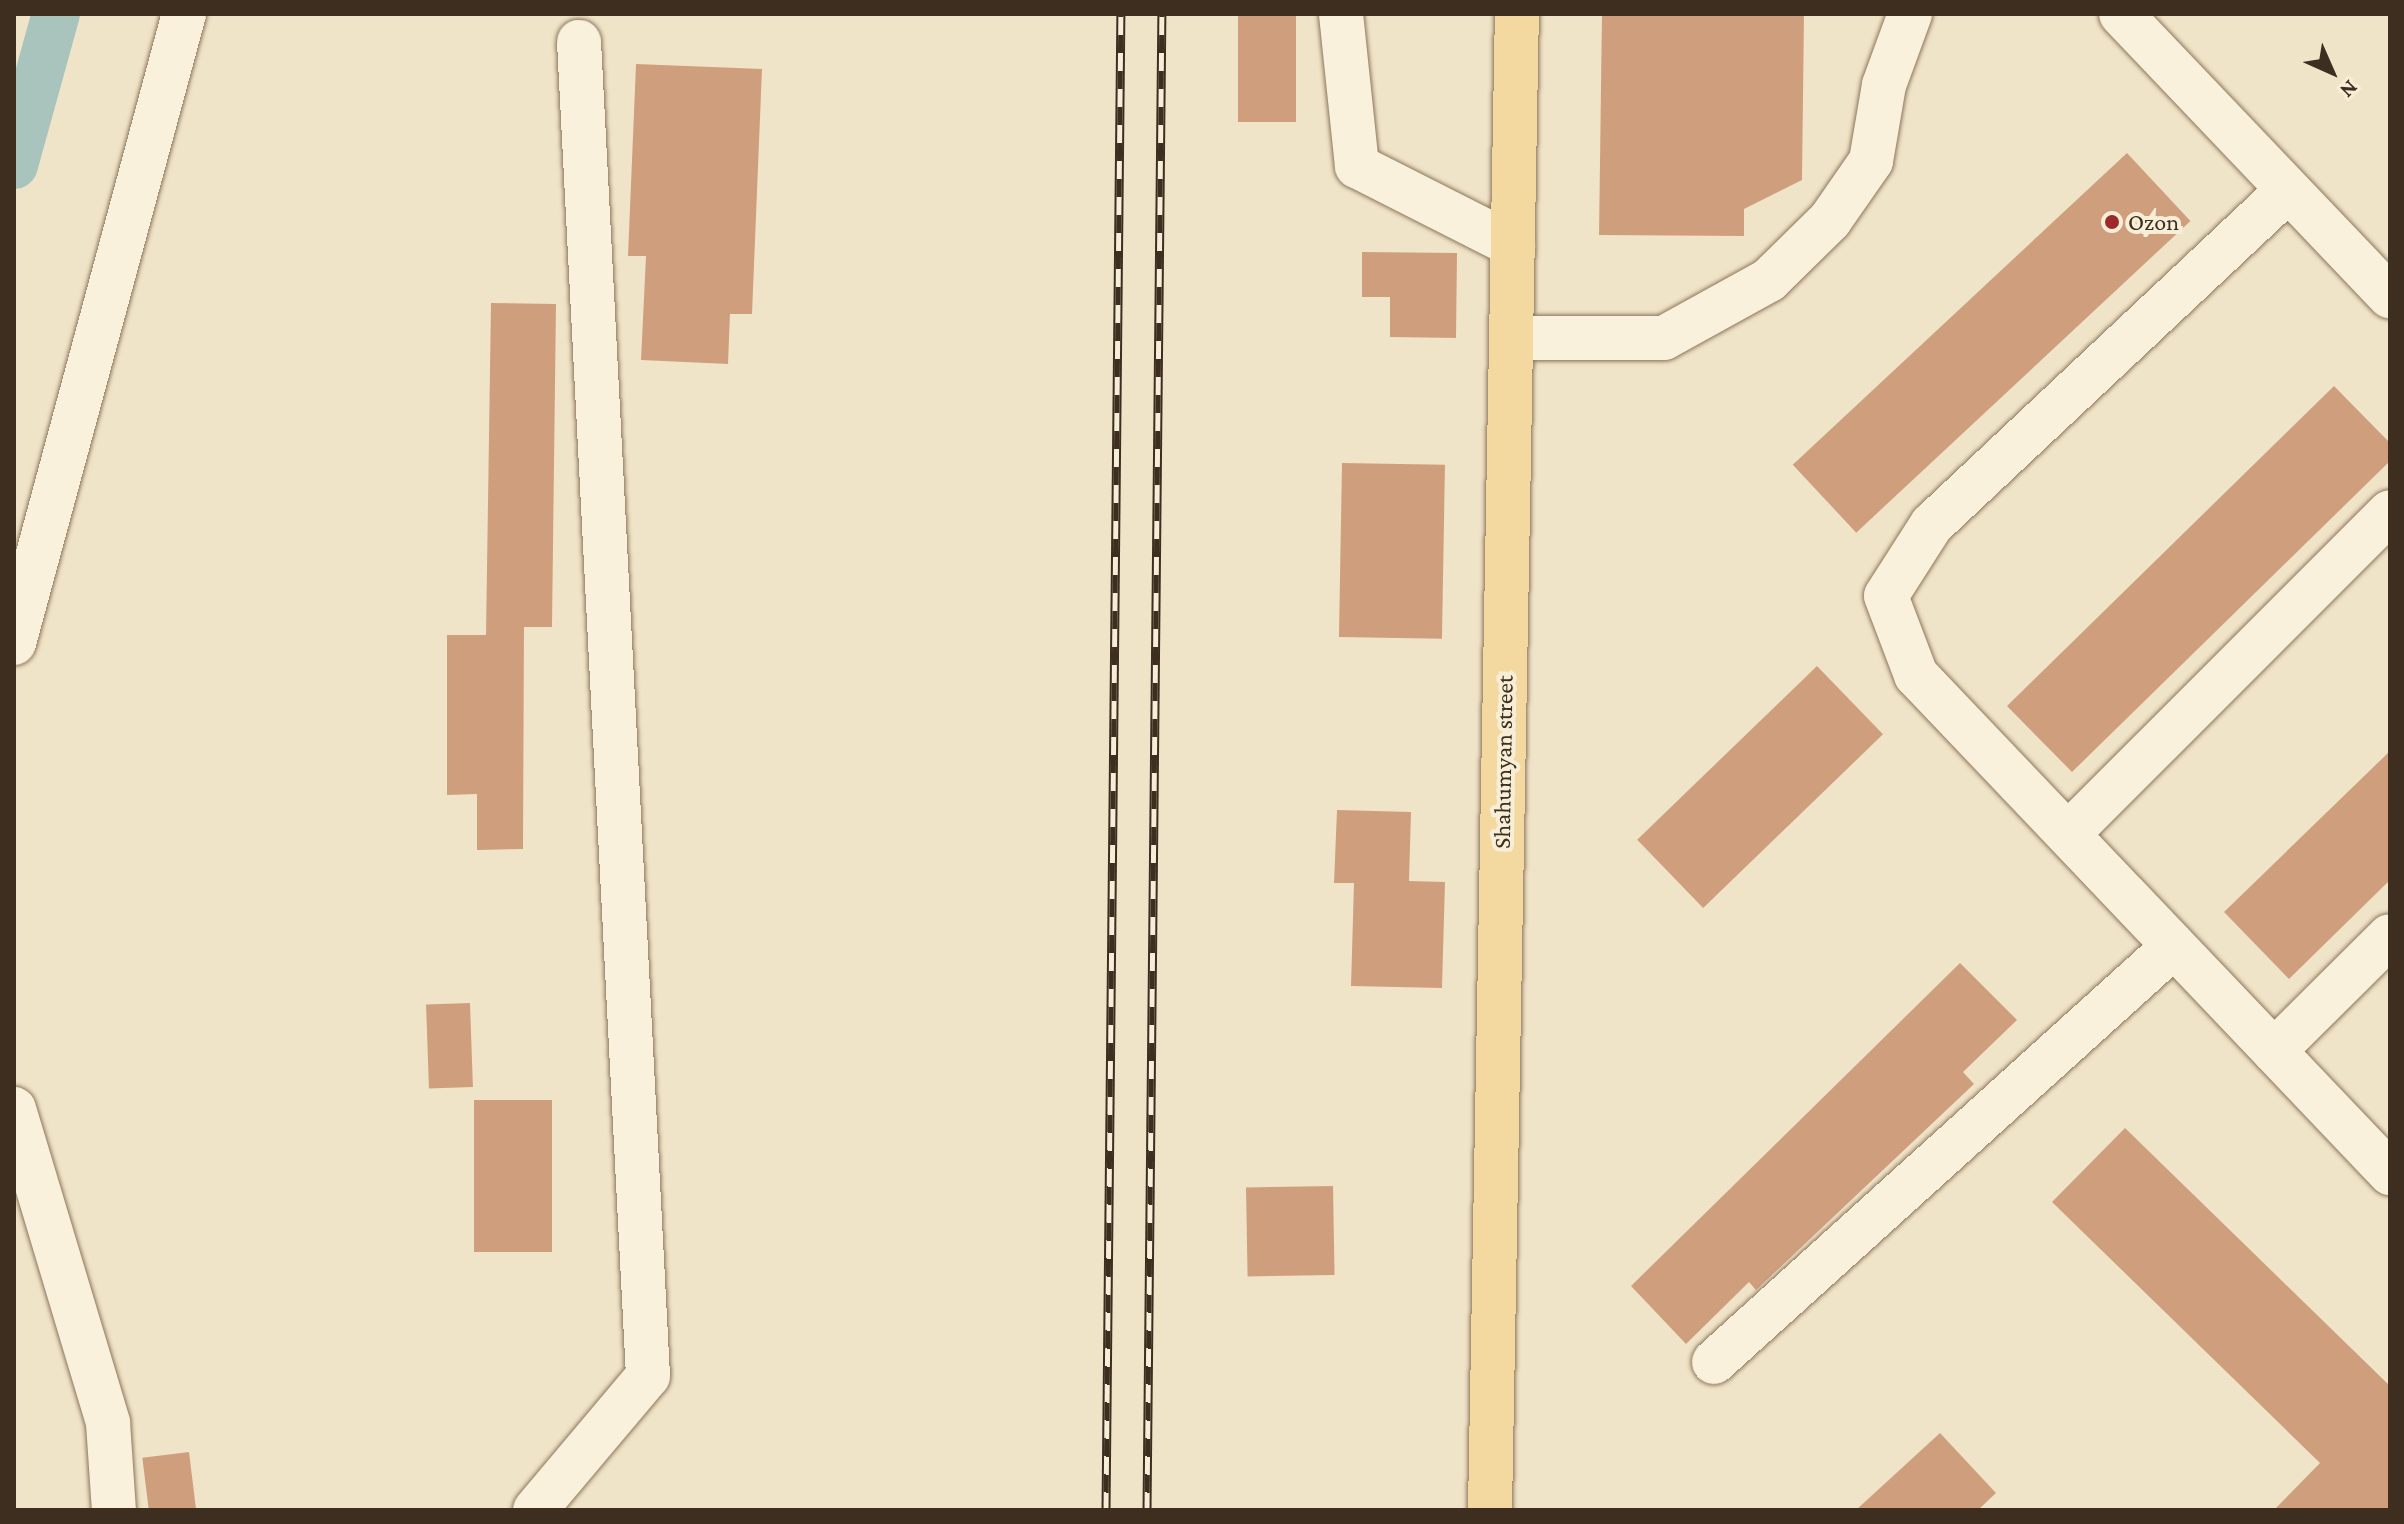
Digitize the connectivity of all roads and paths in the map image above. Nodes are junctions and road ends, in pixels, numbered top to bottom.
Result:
1 (184, 14) edge
2 (1341, 14) edge
3 (1517, 14) edge
4 (1910, 14) edge
5 (2121, 14) edge
6 (579, 42) dead end
7 (2287, 191) junction
8 (1513, 245) junction
9 (2390, 296) edge
10 (1511, 338) junction
11 (2390, 512) edge
12 (14, 643) edge
13 (2068, 834) junction
14 (2390, 936) edge
15 (2174, 946) junction
16 (2274, 1051) junction
17 (14, 1109) edge
18 (2390, 1173) edge
19 (1714, 1362) dead end
20 (114, 1510) edge
21 (535, 1510) edge
22 (1490, 1510) edge

1 - 12 street
2 - 8 street
3 - 8 main road, Shahumyan street
4 - 10 street
5 - 7 street
6 - 21 street
7 - 9 street
7 - 13 street
8 - 10 main road, Shahumyan street
10 - 22 main road, Shahumyan street
11 - 13 street
13 - 15 street
14 - 16 street
15 - 16 street
15 - 19 street
16 - 18 street
17 - 20 street

